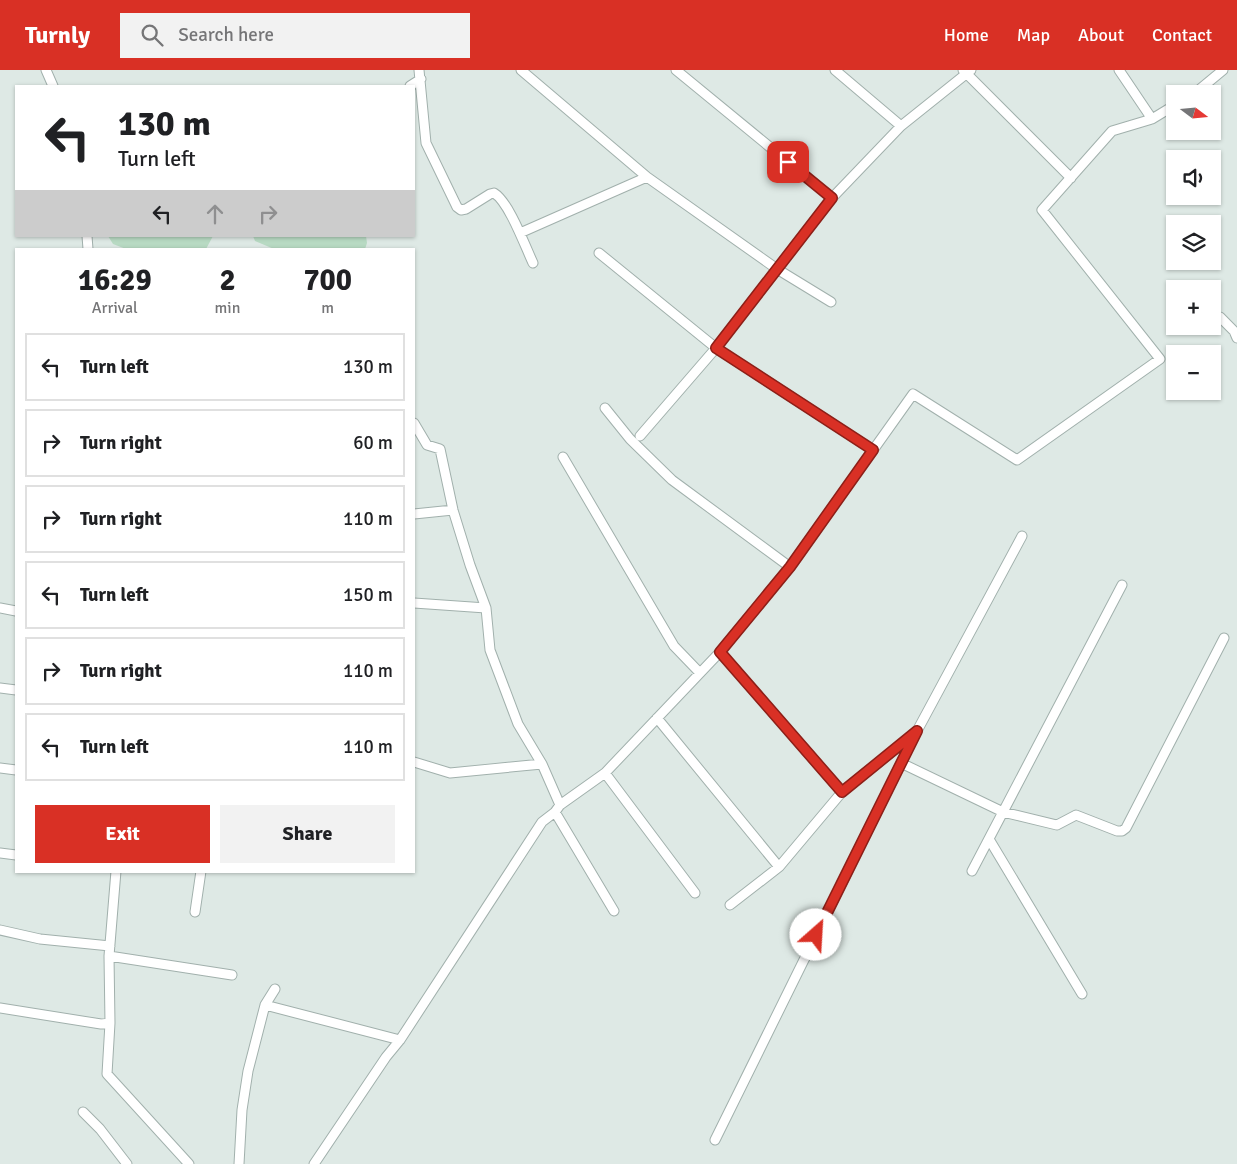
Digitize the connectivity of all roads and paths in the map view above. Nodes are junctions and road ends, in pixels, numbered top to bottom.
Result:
1 (46, 70) edge
2 (522, 70) edge
3 (676, 70) edge
4 (835, 70) edge
5 (1119, 70) edge
6 (1223, 70) edge
7 (967, 71) edge
8 (689, 73) edge
9 (420, 75) edge
10 (53, 85) edge
11 (411, 85) edge
12 (1205, 85) edge
13 (1166, 110) edge
14 (1152, 119) junction
15 (901, 126) junction
16 (647, 176) junction
17 (1071, 178) junction
18 (832, 198) junction
19 (520, 233) junction
20 (599, 253) dead end
21 (533, 262) dead end
22 (777, 269) junction
23 (831, 302) dead end
24 (1221, 318) edge
25 (1236, 332) edge
26 (716, 348) junction
27 (604, 408) dead end
28 (415, 425) edge
29 (640, 436) dead end
30 (873, 450) junction
31 (563, 457) dead end
32 (453, 510) junction
33 (415, 514) edge
34 (1022, 536) dead end
35 (790, 567) junction
36 (1122, 585) dead end
37 (415, 603) edge
38 (0, 608) edge
39 (486, 608) junction
40 (15, 611) edge
41 (1224, 638) dead end
42 (720, 652) junction
43 (700, 673) junction
44 (0, 688) edge
45 (15, 690) edge
46 (657, 718) junction
47 (917, 731) junction
48 (415, 762) edge
49 (901, 763) junction
50 (542, 764) junction
51 (0, 768) edge
52 (15, 770) edge
53 (605, 773) junction
54 (842, 792) junction
55 (557, 809) junction
56 (1003, 812) junction
57 (989, 839) junction
58 (0, 852) edge
59 (15, 855) edge
60 (779, 866) junction
61 (972, 871) dead end
62 (116, 873) edge
63 (201, 873) edge
64 (695, 893) dead end
65 (730, 904) dead end
66 (614, 911) dead end
67 (195, 912) dead end
68 (0, 930) edge
69 (110, 946) junction
70 (109, 956) junction
71 (232, 975) dead end
72 (275, 988) dead end
73 (1082, 994) dead end
74 (265, 1005) junction
75 (0, 1008) edge
76 (110, 1023) junction
77 (400, 1040) junction
78 (83, 1112) dead end
79 (715, 1140) dead end
80 (127, 1164) edge
81 (189, 1164) edge
82 (239, 1164) edge
83 (314, 1164) edge

1 - 10 street
2 - 16 street
3 - 8 street
4 - 15 street
5 - 14 street
6 - 12 street
7 - 15 street
7 - 17 street
8 - 18 street
9 - 11 street
9 - 19 street
13 - 14 street
14 - 17 street
15 - 18 street
16 - 19 street
16 - 22 street
17 - 30 street
18 - 22 street
19 - 21 street
20 - 26 street
22 - 23 street
22 - 26 street
24 - 25 street
26 - 29 street
26 - 30 street
27 - 35 street
28 - 32 street
30 - 35 street
31 - 43 street
32 - 33 street
32 - 39 street
34 - 47 street
35 - 42 street
36 - 56 street
37 - 39 street
38 - 40 street
39 - 50 street
41 - 56 street
42 - 43 street
42 - 54 street
43 - 46 street
44 - 45 street
46 - 53 street
46 - 60 street
47 - 49 street
47 - 54 street
48 - 50 street
49 - 56 street
49 - 79 street
50 - 55 street
51 - 52 street
53 - 55 street
53 - 64 street
54 - 60 street
55 - 66 street
55 - 77 street
56 - 57 street
57 - 61 street
57 - 73 street
58 - 59 street
60 - 65 street
62 - 69 street
63 - 67 street
68 - 69 street
69 - 70 street
70 - 71 street
70 - 76 street
72 - 74 street
74 - 77 street
74 - 82 street
75 - 76 street
76 - 81 street
77 - 83 street
78 - 80 street

